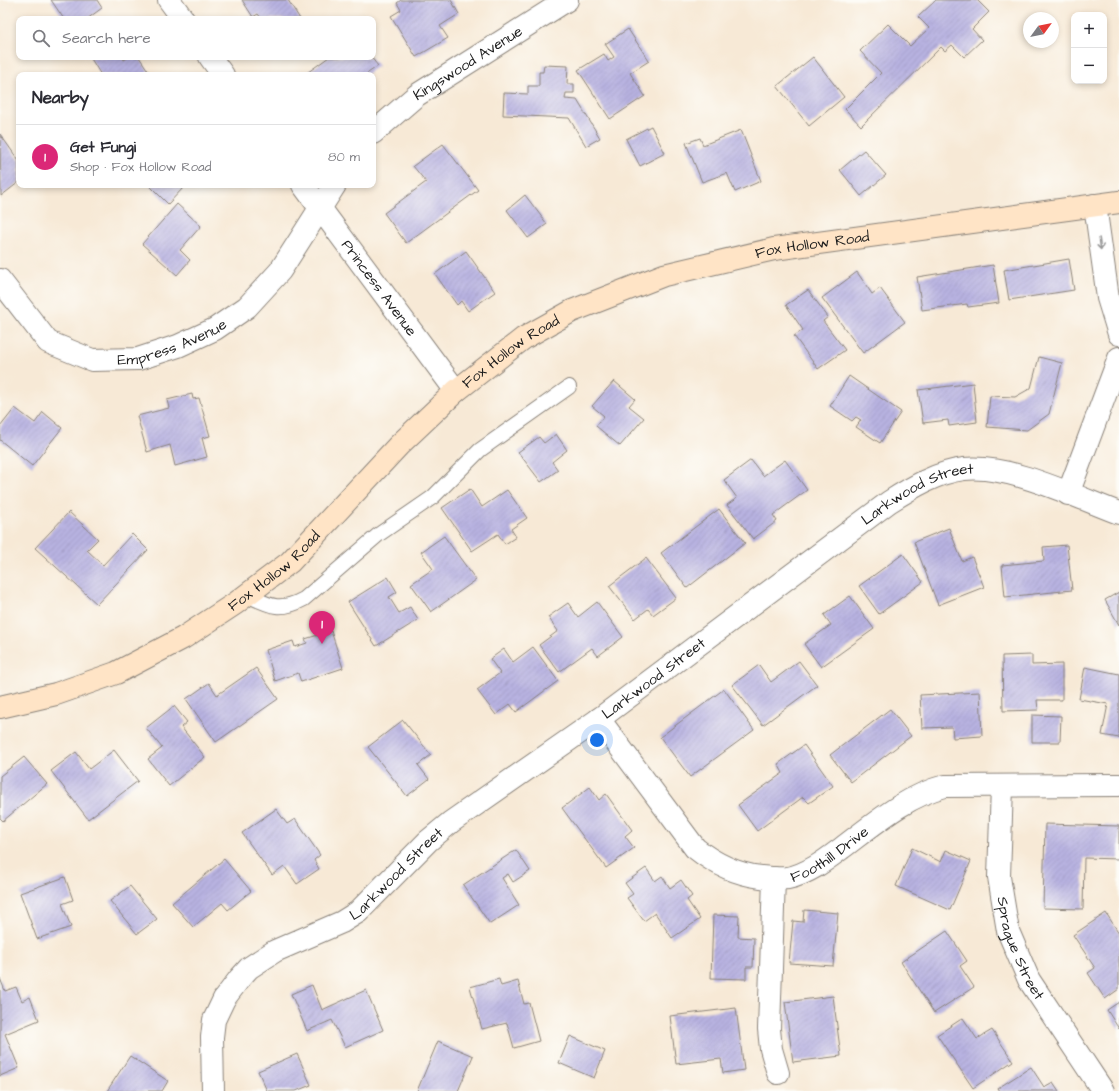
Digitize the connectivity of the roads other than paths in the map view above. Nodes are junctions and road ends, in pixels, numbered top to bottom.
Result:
1 (169, 0) edge
2 (567, 0) edge
3 (536, 8) edge
4 (181, 16) edge
5 (212, 60) edge
6 (221, 72) edge
7 (376, 130) edge
8 (305, 188) edge
9 (333, 188) edge
10 (1119, 202) edge
11 (1095, 205) junction
12 (319, 207) junction
13 (0, 280) edge
14 (1119, 334) edge
15 (1119, 358) edge
16 (569, 387) dead end
17 (456, 391) junction
18 (1068, 494) junction
19 (1119, 513) edge
20 (247, 595) junction
21 (0, 707) edge
22 (599, 719) junction
23 (1119, 785) edge
24 (1002, 786) junction
25 (774, 878) junction
26 (778, 1073) dead end
27 (213, 1091) edge
28 (1103, 1091) edge

1 - 4 street
2 - 3 street, Kingswood Avenue
3 - 7 street, Kingswood Avenue
5 - 6 street
8 - 12 street, Princess Avenue
9 - 12 street
10 - 11 main road, Fox Hollow Road
11 -> 14 street
11 - 17 main road, Fox Hollow Road
12 - 13 street, Empress Avenue
12 - 17 street, Princess Avenue
15 - 18 street
16 - 20 lane
17 - 20 main road, Fox Hollow Road
18 - 19 street, Larkwood Street
18 - 22 street, Larkwood Street
20 - 21 main road, Fox Hollow Road
22 - 25 street, Foothill Drive
22 - 27 street, Larkwood Street
23 - 24 street, Foothill Drive
24 - 25 street, Foothill Drive
24 - 28 street, Sprague Street
25 - 26 street

